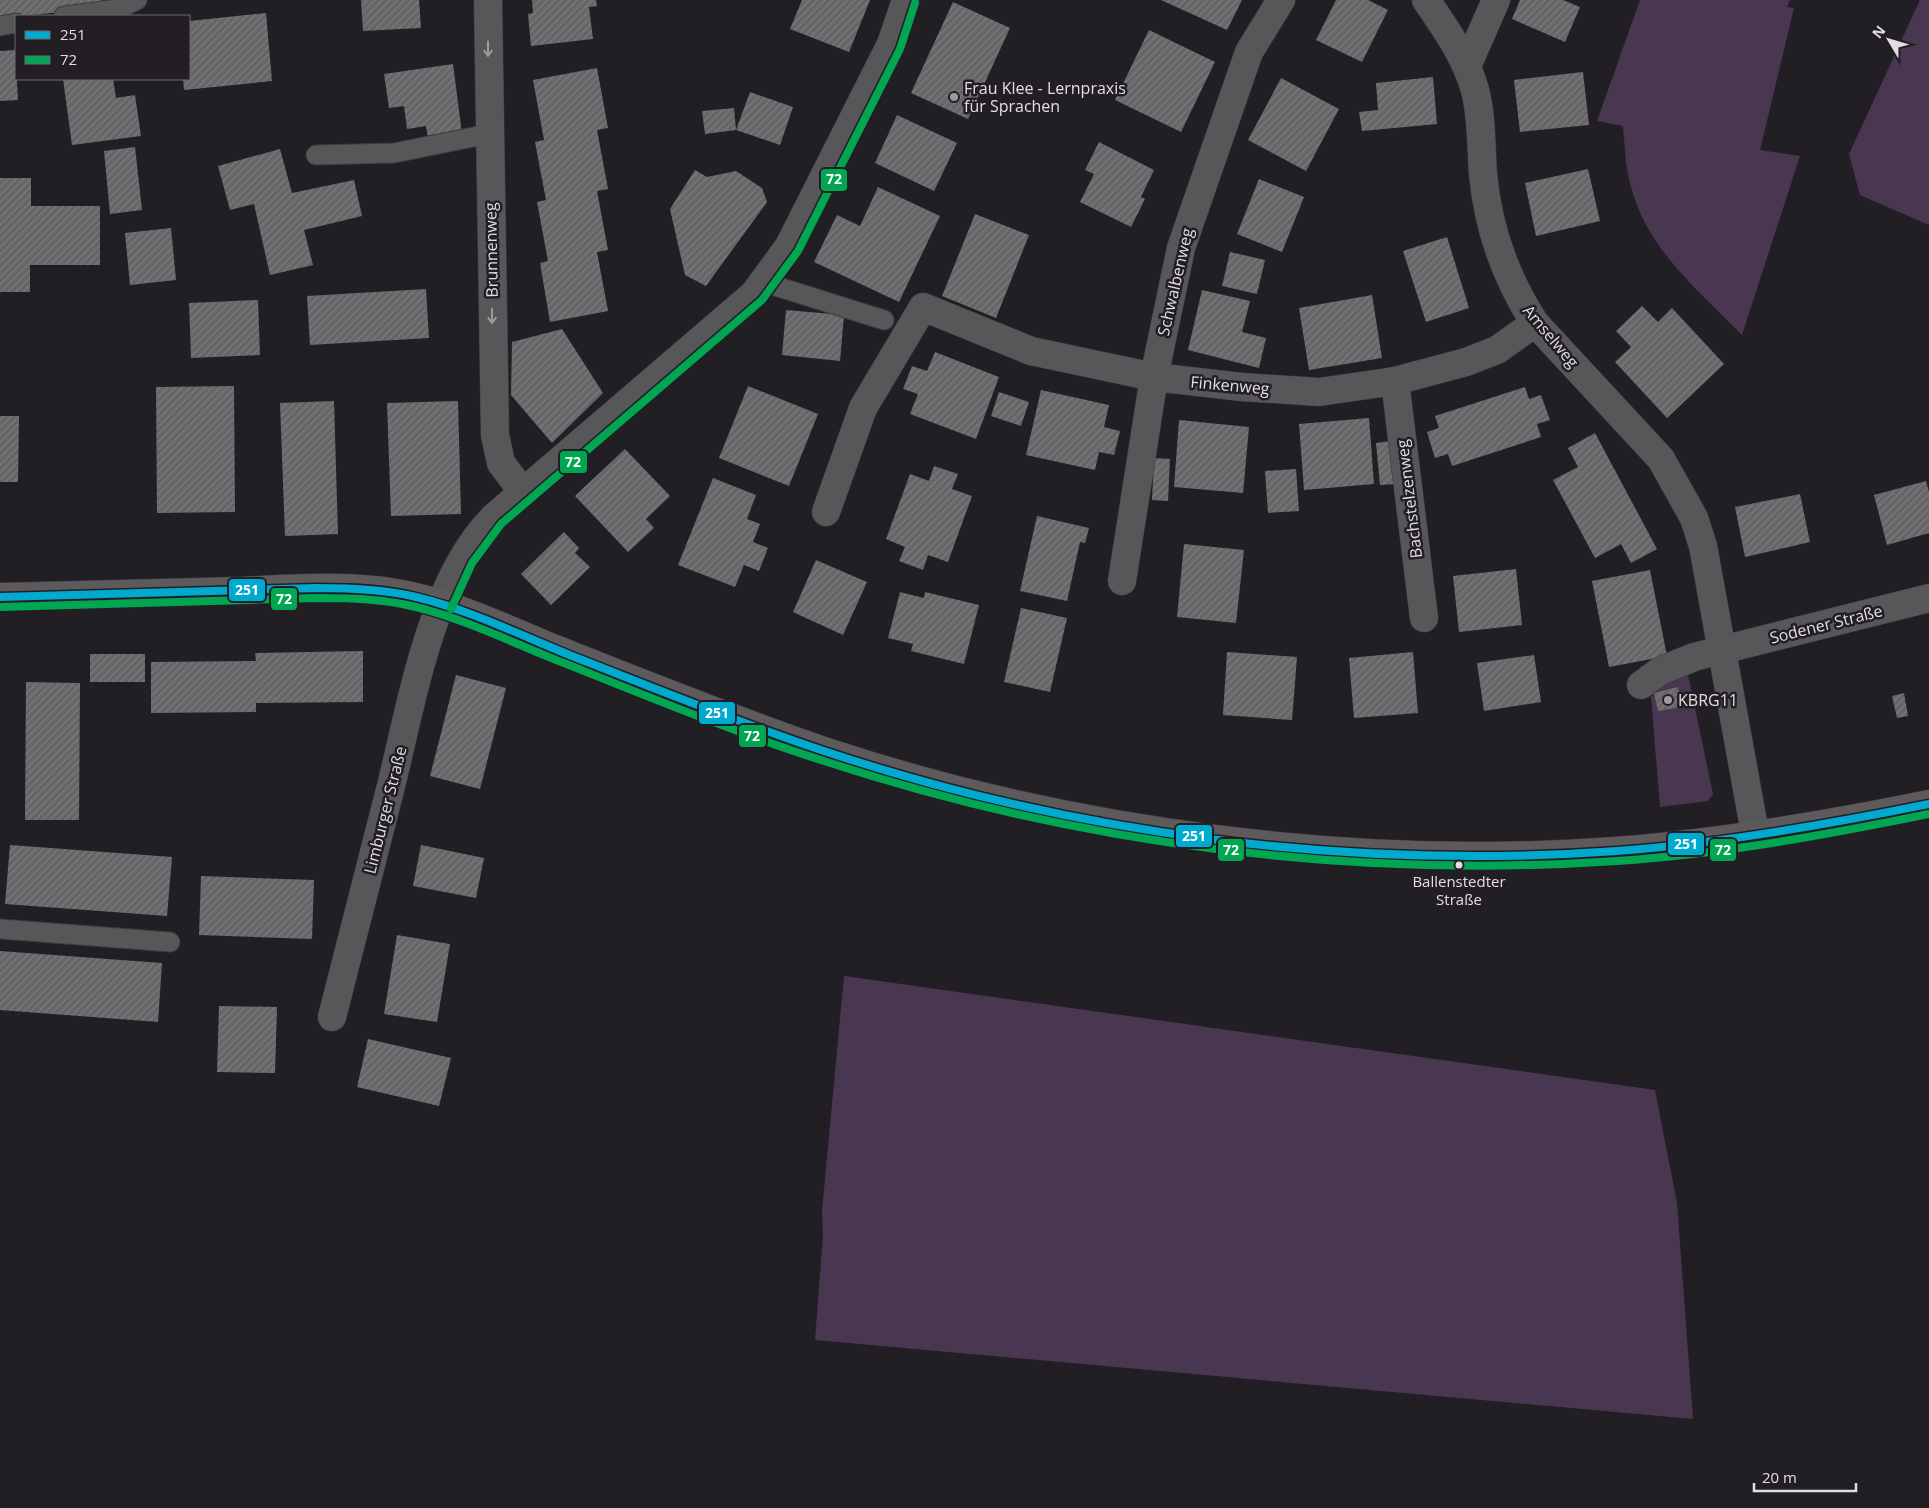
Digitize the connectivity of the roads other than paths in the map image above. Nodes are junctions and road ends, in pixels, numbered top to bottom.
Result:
1 (136, 0) edge
2 (488, 0) edge
3 (906, 0) edge
4 (1281, 0) edge
5 (1426, 0) edge
6 (1496, 0) edge
7 (71, 15) edge
8 (15, 23) edge
9 (0, 26) edge
10 (1467, 66) junction
11 (488, 134) junction
12 (316, 155) dead end
13 (763, 282) junction
14 (884, 320) dead end
15 (1535, 323) junction
16 (1154, 377) junction
17 (1395, 381) junction
18 (522, 491) junction
19 (826, 512) dead end
20 (1122, 581) dead end
21 (0, 597) edge
22 (1929, 598) edge
23 (442, 605) junction
24 (1424, 618) dead end
25 (1723, 650) junction
26 (1641, 685) dead end
27 (1929, 804) edge
28 (1756, 833) junction
29 (0, 929) edge
30 (170, 942) dead end
31 (332, 1017) dead end

1 - 7 lane
2 -> 11 street, Brunnenweg
3 - 13 street, Limburger Straße
4 - 16 street, Schwalbenweg
5 - 10 street, Amselweg
6 - 10 street
8 - 9 lane
10 - 15 street, Amselweg
11 - 12 lane
11 -> 18 street, Brunnenweg
13 - 14 lane
13 - 18 street, Limburger Straße
15 - 17 street, Finkenweg
15 - 25 street, Amselweg
16 - 17 street, Finkenweg
16 - 19 street, Finkenweg
16 - 20 street, Schwalbenweg
17 - 24 street, Bachstelzenweg
18 - 23 street, Limburger Straße
21 - 23 street
22 - 25 street, Sodener Straße
23 - 28 street
23 - 31 street, Limburger Straße
25 - 26 street, Sodener Straße
25 - 28 street
27 - 28 street
29 - 30 lane

